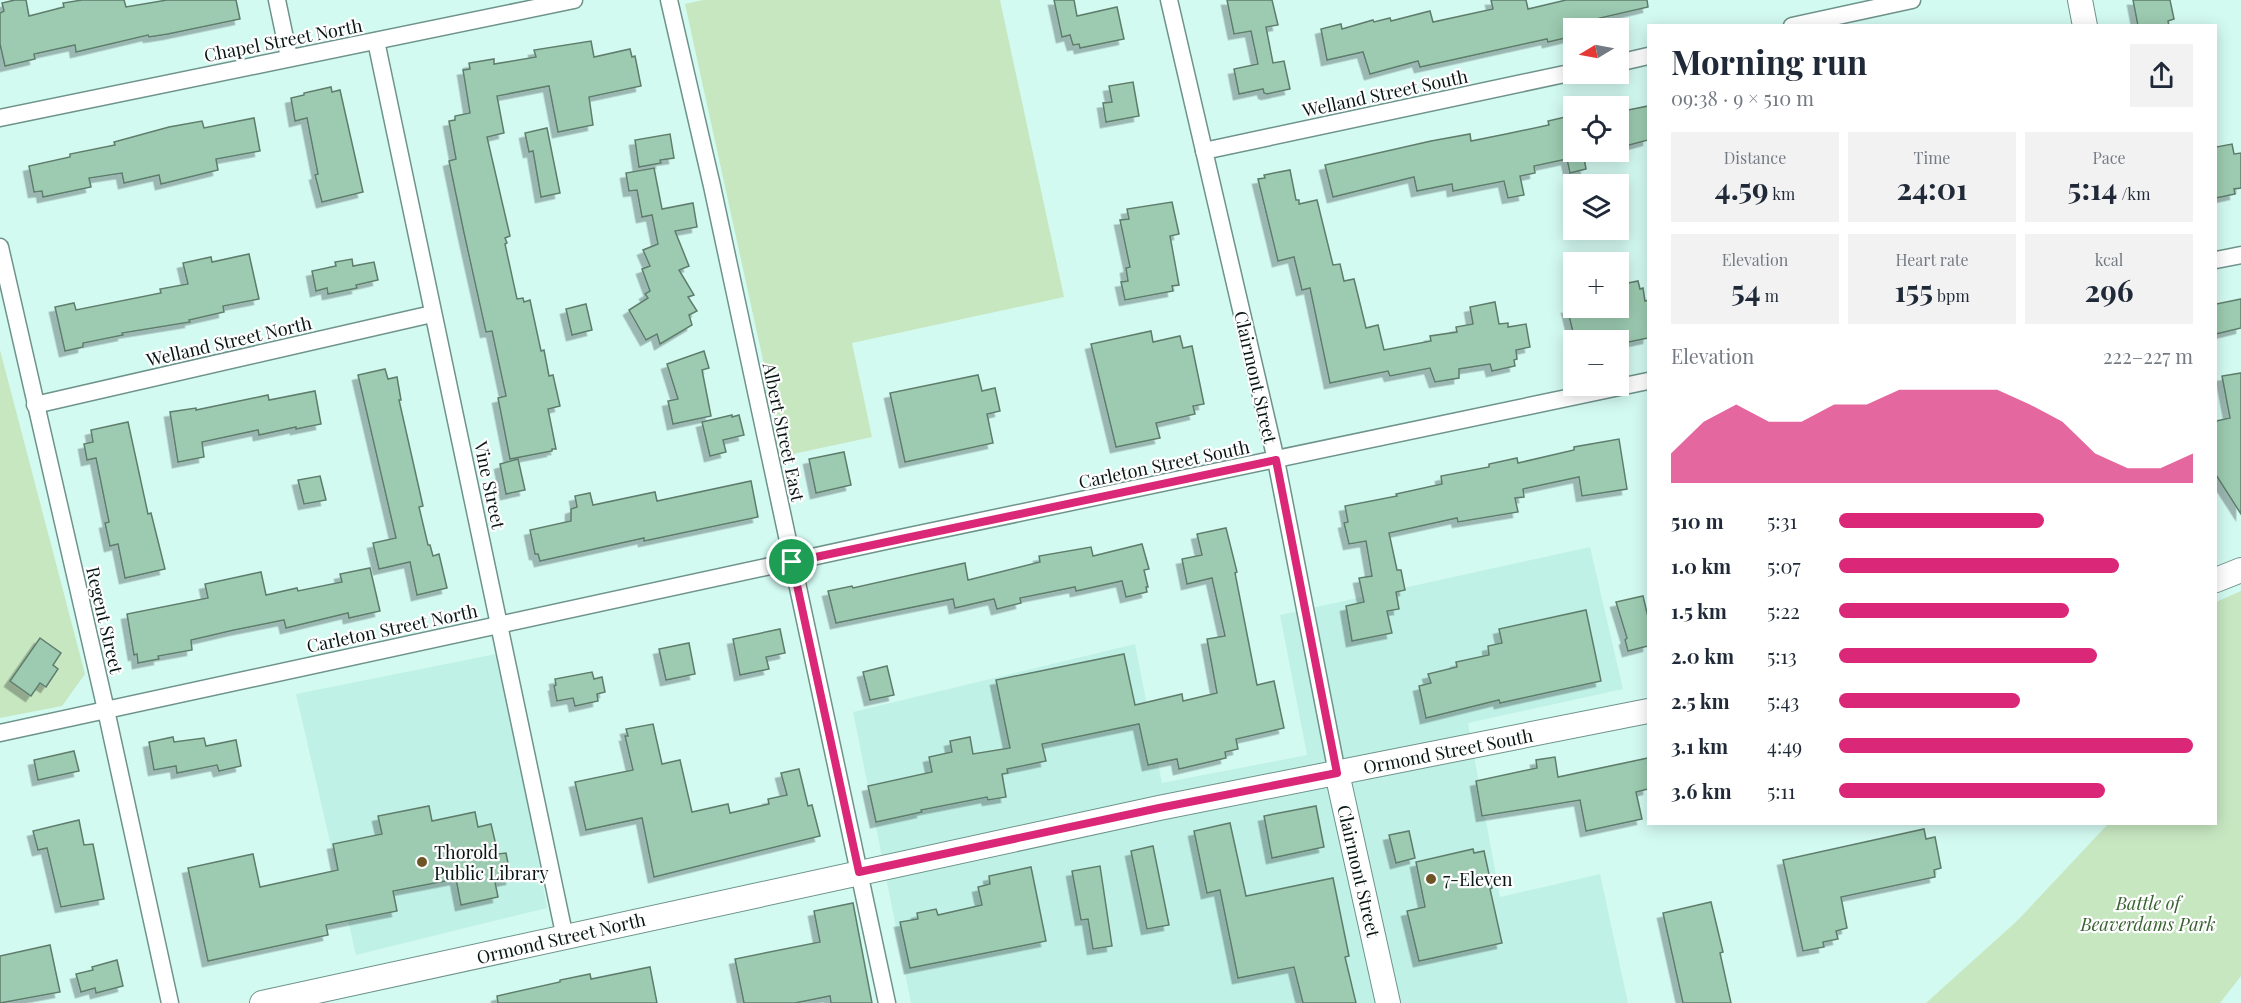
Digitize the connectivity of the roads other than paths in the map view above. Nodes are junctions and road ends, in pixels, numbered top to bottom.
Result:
1 (277, 0) edge
2 (574, 0) edge
3 (669, 0) edge
4 (1169, 0) edge
5 (1912, 0) edge
6 (2080, 0) edge
7 (1801, 24) edge
8 (2085, 24) edge
9 (376, 41) junction
10 (1647, 56) edge
11 (289, 57) junction
12 (1629, 60) edge
13 (1563, 74) edge
14 (0, 118) edge
15 (1204, 151) junction
16 (0, 247) edge
17 (2241, 255) edge
18 (2217, 260) edge
19 (432, 314) junction
20 (1647, 381) edge
21 (35, 405) junction
22 (1276, 460) junction
23 (792, 562) junction
24 (2241, 570) edge
25 (2217, 580) edge
26 (500, 624) junction
27 (106, 710) junction
28 (1647, 711) edge
29 (0, 733) edge
30 (1337, 773) junction
31 (859, 872) junction
32 (565, 938) junction
33 (170, 1003) edge
34 (262, 1003) edge
35 (887, 1003) edge
36 (1388, 1003) edge

1 - 11 street
2 - 9 street, Chapel Street North
3 - 23 street, Albert Street East
4 - 15 street, Clairmont Street
5 - 7 street
6 - 8 main road
9 - 11 street, Chapel Street North
9 - 19 street, Vine Street
10 - 12 street
11 - 14 street, Chapel Street North
13 - 15 street, Welland Street South
15 - 22 street, Clairmont Street
16 - 21 street, Regent Street
17 - 18 street
19 - 21 street, Welland Street North
19 - 26 street, Vine Street
20 - 22 street, Carleton Street South
21 - 27 street, Regent Street
22 - 23 street, Carleton Street South
22 - 30 street, Clairmont Street
23 - 26 street, Carleton Street North
23 - 31 street, Albert Street East
24 - 25 main road
26 - 27 street, Carleton Street North
26 - 32 street, Vine Street
27 - 29 street, Carleton Street North
27 - 33 street, Regent Street
28 - 30 main road, Ormond Street South
30 - 31 main road, Ormond Street South
30 - 36 main road, Clairmont Street
31 - 32 main road, Ormond Street North
31 - 35 street, Albert Street East
32 - 34 main road, Ormond Street North

